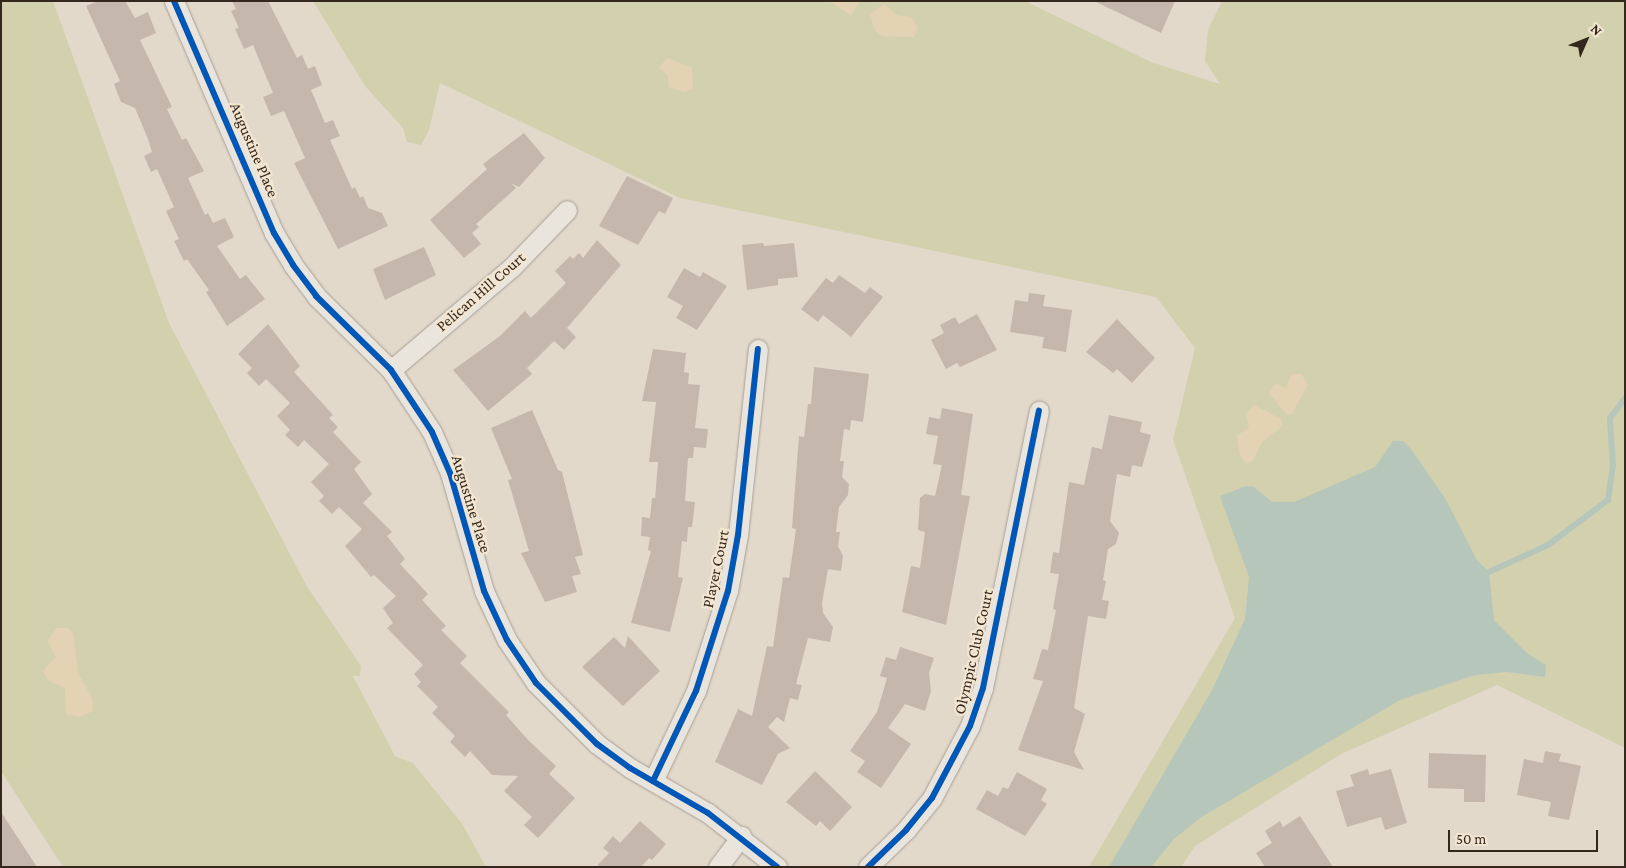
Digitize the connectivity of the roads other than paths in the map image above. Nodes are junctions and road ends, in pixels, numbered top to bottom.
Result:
1 (174, 1) edge
2 (568, 210) dead end
3 (758, 349) dead end
4 (391, 370) junction
5 (1039, 411) dead end
6 (653, 781) junction
7 (741, 836) junction
8 (718, 867) edge
9 (777, 867) edge
10 (868, 867) edge

1 - 4 street, Augustine Place
2 - 4 street, Pelican Hill Court
3 - 6 street, Player Court
4 - 6 street, Augustine Place
5 - 10 street, Olympic Club Court
6 - 7 street, Augustine Place
7 - 8 street
7 - 9 street, Augustine Place

